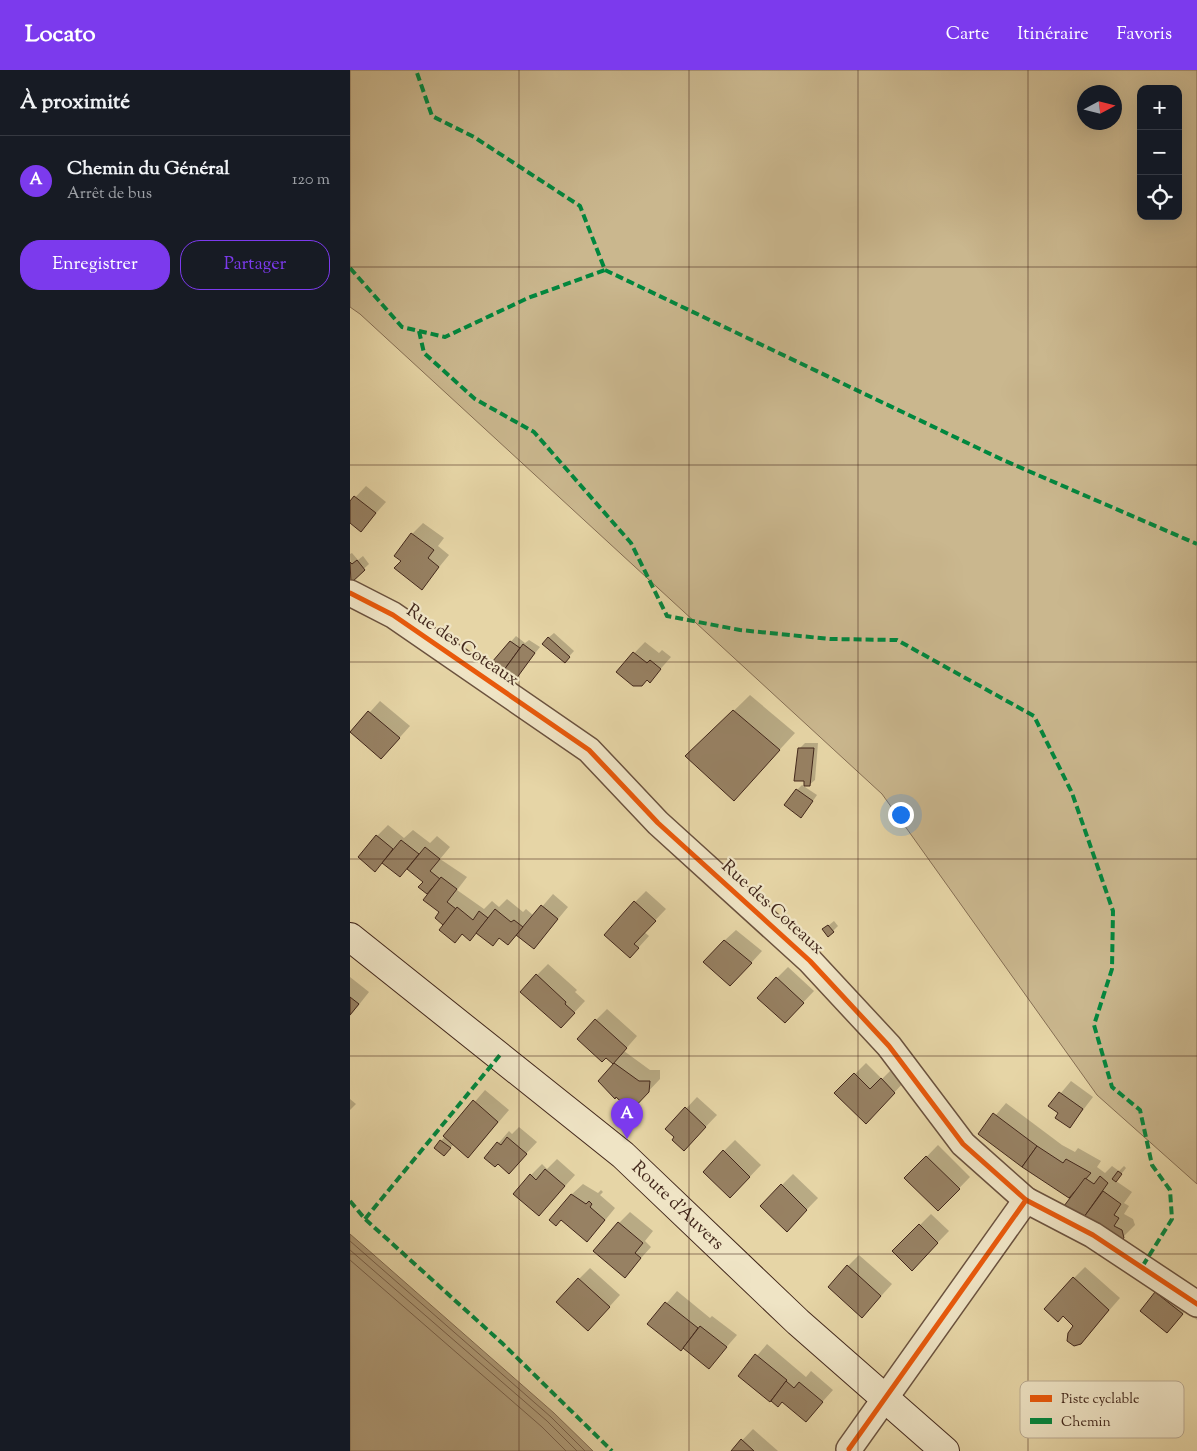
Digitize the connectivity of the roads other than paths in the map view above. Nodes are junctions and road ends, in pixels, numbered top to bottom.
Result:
1 (350, 593) edge
2 (350, 937) edge
3 (1026, 1200) junction
4 (1197, 1304) edge
5 (884, 1398) junction
6 (849, 1450) dead end
7 (945, 1451) edge

1 - 3 street, Rue des Coteaux
2 - 5 main road, Route d'Auvers
3 - 4 street, Rue des Coteaux
3 - 5 street
5 - 6 street
5 - 7 main road, Route d'Auvers

